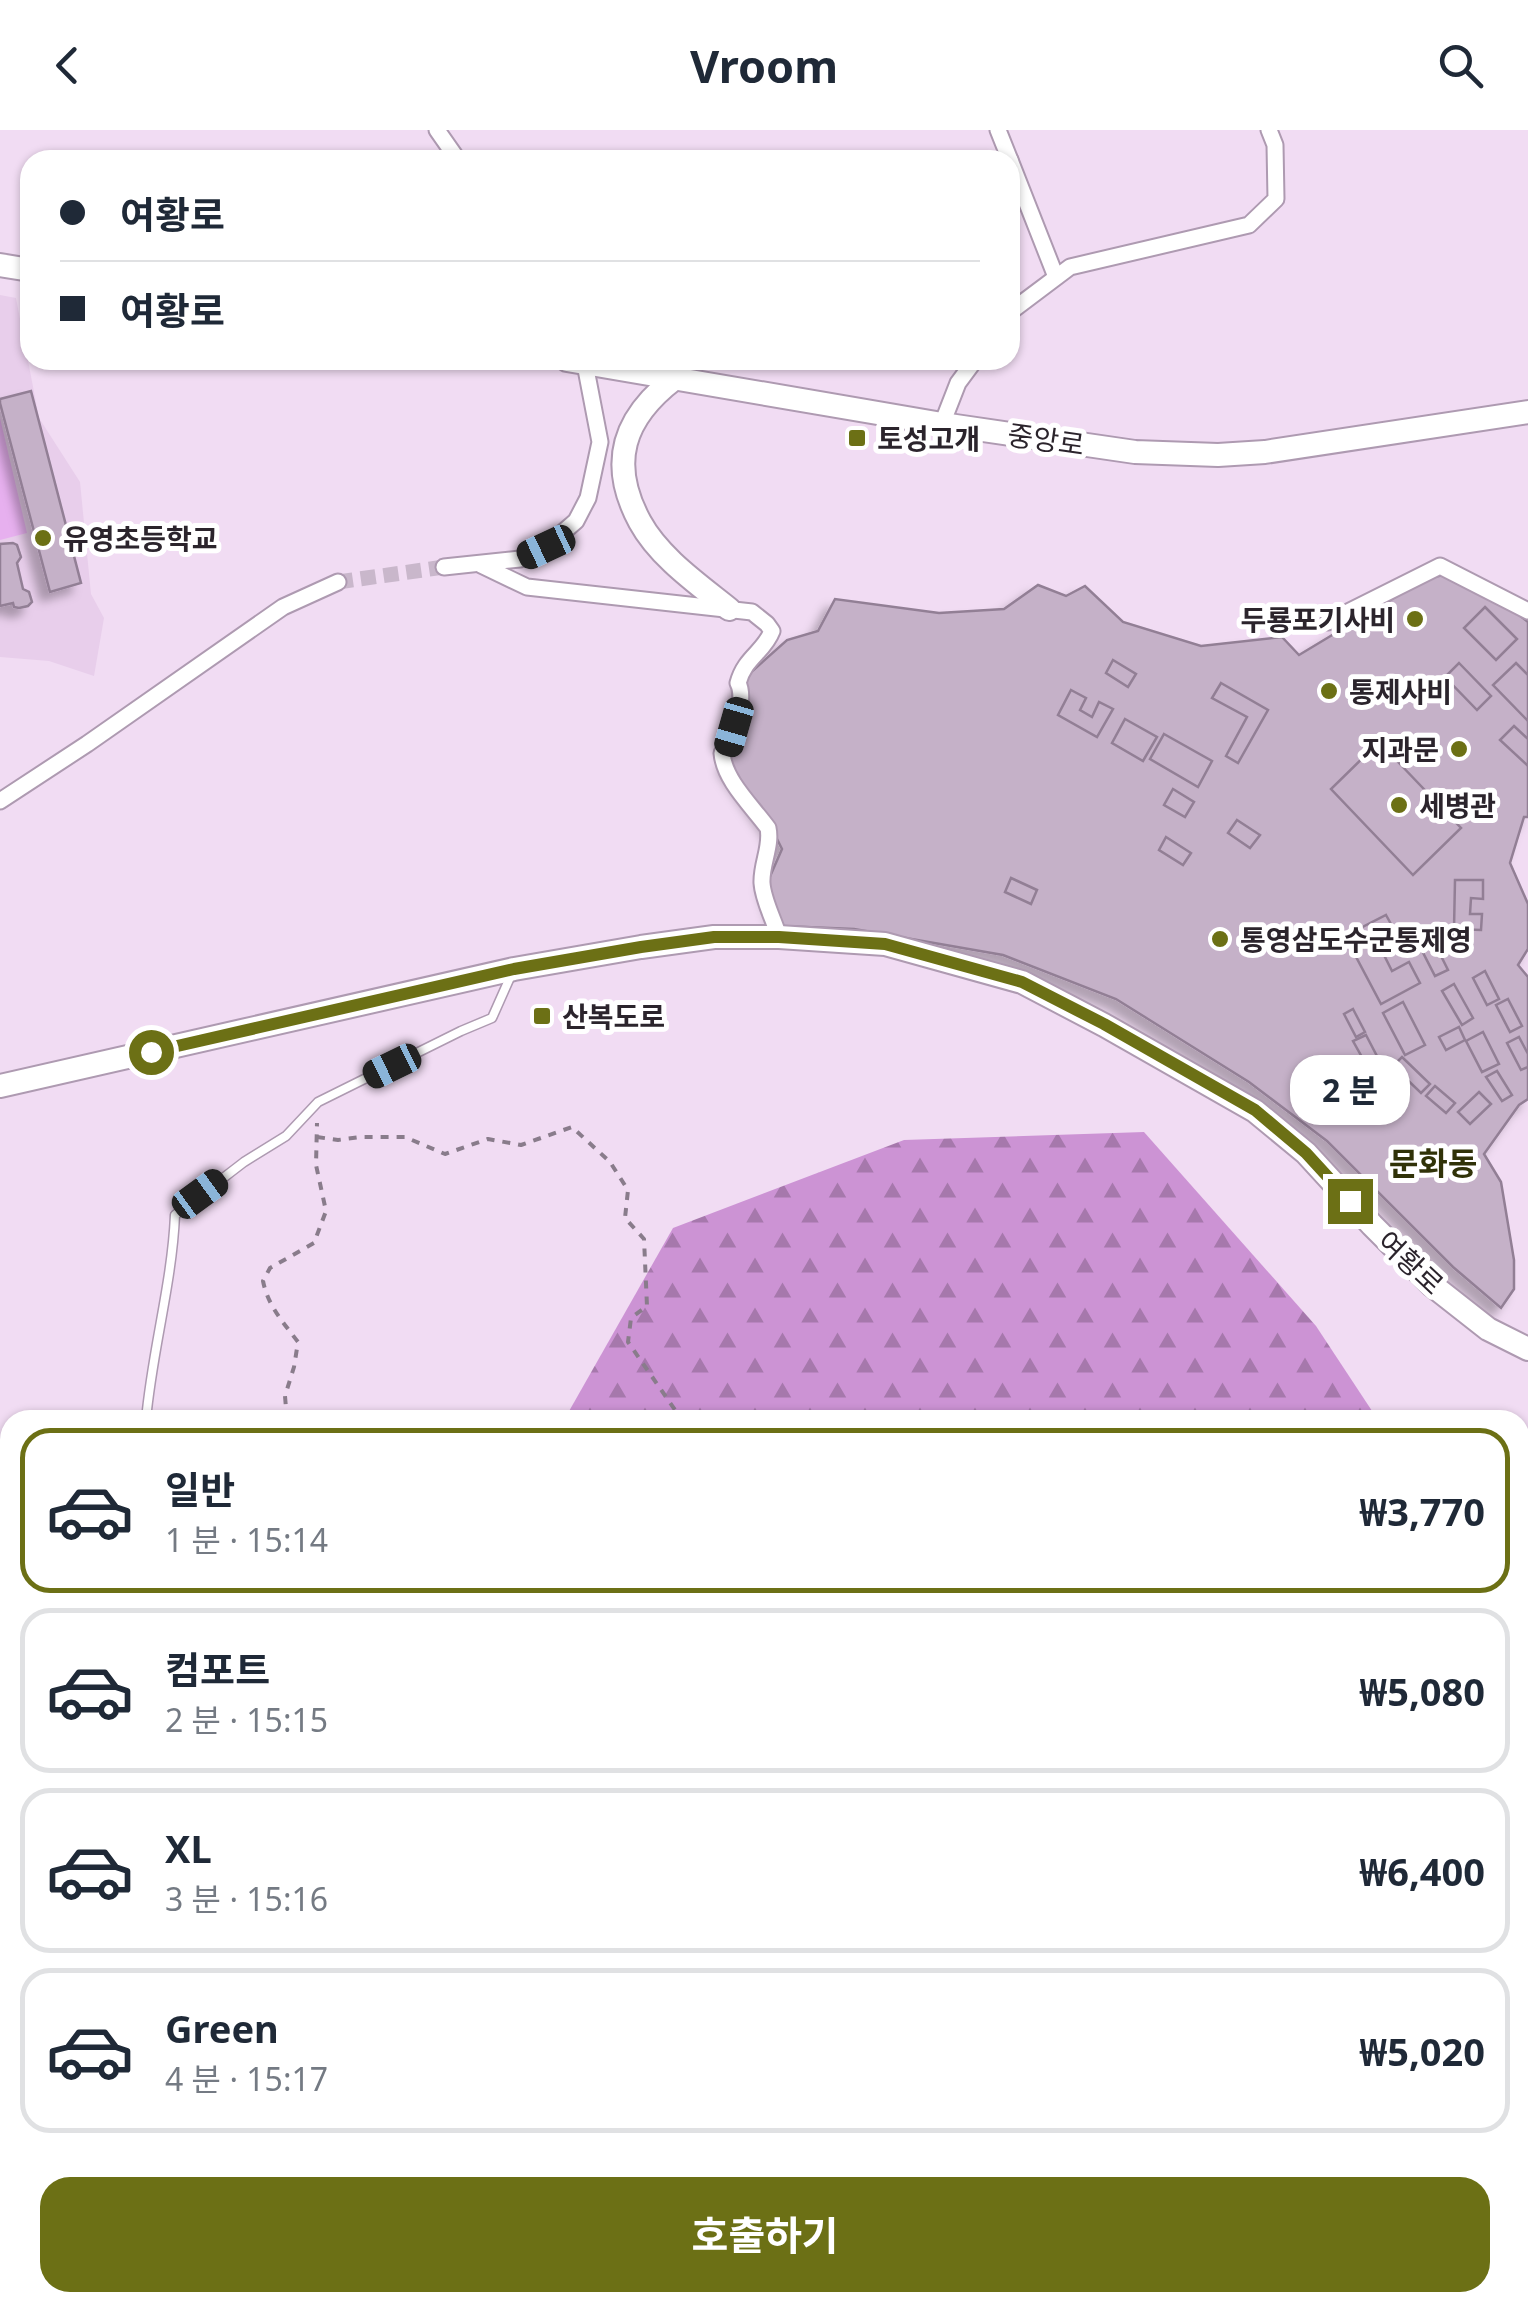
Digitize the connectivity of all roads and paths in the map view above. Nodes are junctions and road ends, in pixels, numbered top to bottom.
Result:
1 (459, 130) edge
2 (1269, 130) edge
3 (440, 136) edge
4 (1020, 185) edge
5 (1056, 277) junction
6 (1020, 304) edge
7 (580, 370) edge
8 (626, 370) edge
9 (967, 370) edge
10 (674, 379) junction
11 (1528, 412) edge
12 (942, 424) junction
13 (481, 564) junction
14 (444, 567) tunnel mouth
15 (338, 582) tunnel mouth
16 (729, 609) junction
17 (1528, 610) edge
18 (1328, 622) dead end
19 (0, 802) edge
20 (779, 937) junction
21 (514, 969) junction
22 (0, 1086) edge
23 (318, 1102) junction
24 (317, 1137) junction
25 (1528, 1349) edge
26 (147, 1410) edge
27 (286, 1410) edge
28 (675, 1410) edge

1 - 3 street
2 - 5 street
4 - 5 street
5 - 6 street
7 - 13 street
8 - 10 street, 중앙로
9 - 12 street
10 - 12 street, 중앙로
10 - 16 street
11 - 12 street, 중앙로
13 - 14 street
13 - 16 street
15 - 19 street
16 - 20 street
17 - 18 street
20 - 21 street, 여황로
20 - 25 street, 여황로
21 - 22 street, 여황로
21 - 23 lane
23 - 24 path
23 - 26 lane
24 - 27 path
24 - 28 path

